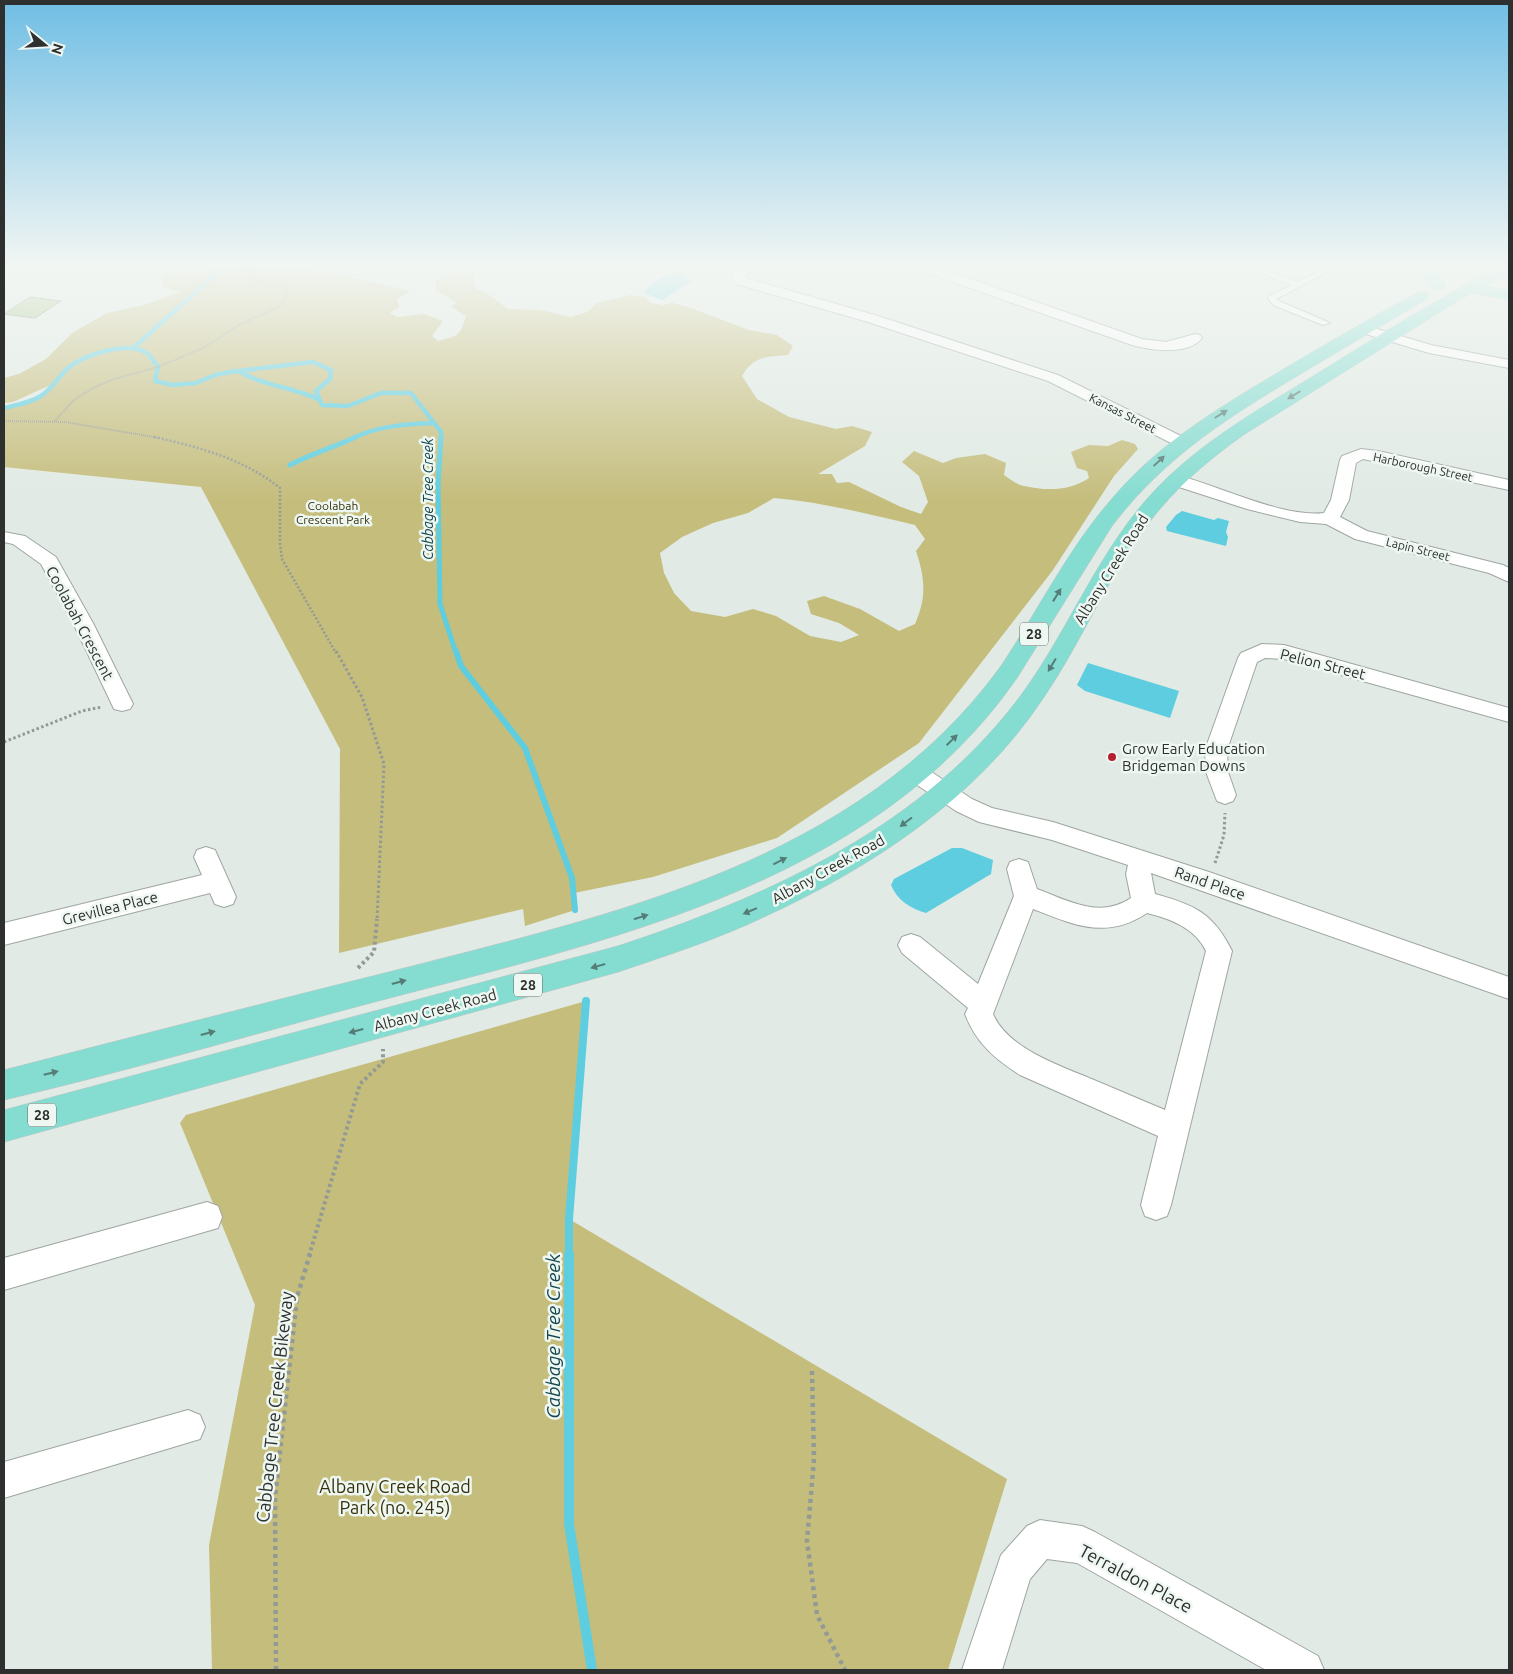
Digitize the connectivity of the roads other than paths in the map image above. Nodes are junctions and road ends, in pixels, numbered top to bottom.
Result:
1 (950, 344) edge
2 (1144, 344) edge
3 (1179, 344) edge
4 (1339, 344) edge
5 (1379, 344) edge
6 (1411, 344) edge
7 (1509, 364) edge
8 (1181, 442) junction
9 (1176, 480) junction
10 (1509, 485) edge
11 (1328, 518) junction
12 (4, 536) edge
13 (1509, 576) edge
14 (122, 704) road end
15 (1509, 715) edge
16 (916, 773) junction
17 (945, 792) junction
18 (1225, 795) road end
19 (206, 857) dead end
20 (1142, 860) junction
21 (1018, 870) dead end
22 (1026, 896) junction
23 (1144, 902) junction
24 (4, 934) edge
25 (911, 945) dead end
26 (1509, 988) edge
27 (983, 1004) junction
28 (4, 1085) edge
29 (4, 1126) edge
30 (1175, 1129) junction
31 (1156, 1205) dead end
32 (207, 1217) dead end
33 (4, 1274) edge
34 (188, 1427) dead end
35 (4, 1480) edge
36 (982, 1670) edge
37 (1304, 1670) edge

1 - 8 street, Kansas Street
2 - 3 street
8 -> 4 main road, Albany Creek Road / 28
5 -> 9 main road, Albany Creek Road / 28
6 - 7 street
16 -> 8 main road, Albany Creek Road / 28
9 - 11 street
9 -> 17 main road, Albany Creek Road / 28
10 - 11 street, Harborough Street
11 - 13 street, Lapin Street
12 - 14 street, Coolabah Crescent
15 - 18 street, Pelion Street
16 - 17 street, Rand Place
28 -> 16 main road, Albany Creek Road / 28
17 - 20 street, Rand Place
17 -> 29 main road, Albany Creek Road / 28
19 - 24 street, Grevillea Place
20 - 23 street
20 - 26 street, Rand Place
21 - 22 street
22 - 23 street
22 - 27 street
23 - 30 street
25 - 27 street
27 - 30 street
30 - 31 street
32 - 33 street
34 - 35 street
36 - 37 street, Terraldon Place

